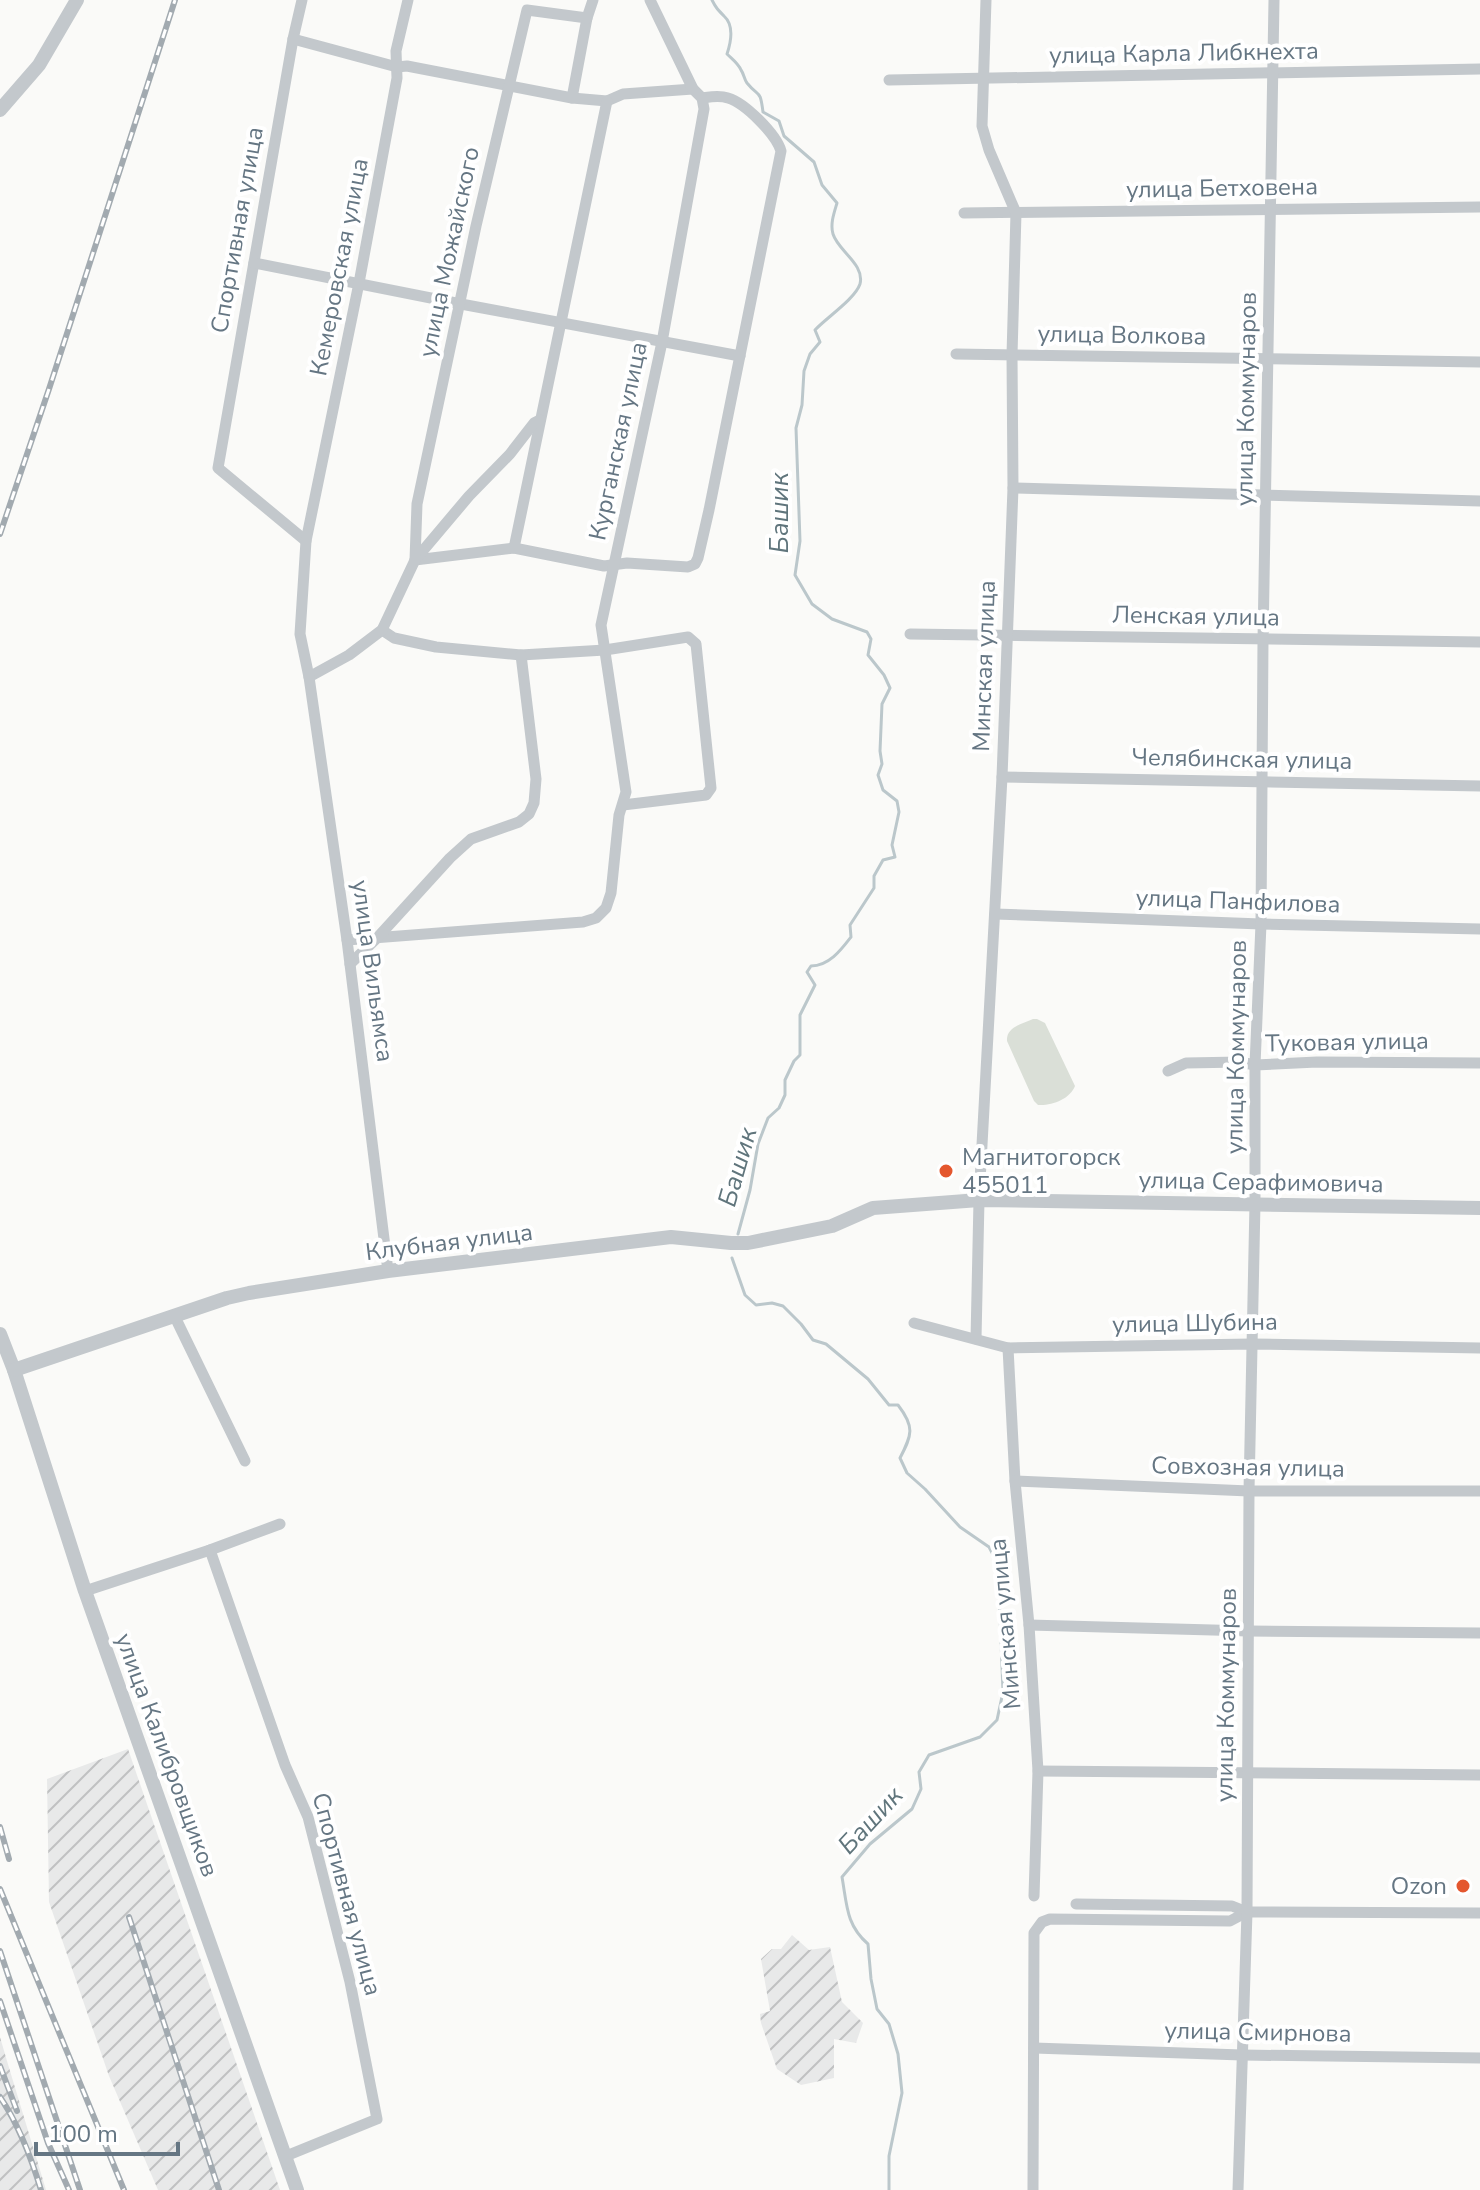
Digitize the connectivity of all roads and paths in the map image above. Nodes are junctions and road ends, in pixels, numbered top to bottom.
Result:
1 (77, 0) edge
2 (302, 0) edge
3 (408, 0) edge
4 (593, 0) edge
5 (650, 0) edge
6 (986, 0) edge
7 (1274, 0) edge
8 (587, 18) junction
9 (293, 39) junction
10 (397, 67) junction
11 (1480, 69) edge
12 (1273, 73) junction
13 (985, 78) junction
14 (889, 80) dead end
15 (509, 86) junction
16 (693, 89) junction
17 (572, 98) junction
18 (702, 98) junction
19 (607, 101) junction
20 (0, 110) edge
21 (1480, 207) edge
22 (1271, 210) junction
23 (964, 213) dead end
24 (1016, 213) junction
25 (254, 263) junction
26 (359, 283) junction
27 (461, 304) junction
28 (560, 323) junction
29 (662, 342) junction
30 (956, 354) dead end
31 (1012, 355) junction
32 (740, 356) junction
33 (1268, 359) junction
34 (1480, 362) edge
35 (540, 420) junction
36 (1013, 488) junction
37 (1266, 495) junction
38 (1480, 501) edge
39 (306, 541) junction
40 (514, 548) junction
41 (415, 560) junction
42 (614, 564) junction
43 (382, 630) junction
44 (910, 634) dead end
45 (1007, 634) junction
46 (1263, 640) junction
47 (1480, 642) edge
48 (605, 650) junction
49 (521, 655) junction
50 (309, 677) junction
51 (1002, 777) junction
52 (1262, 782) junction
53 (1480, 786) edge
54 (623, 805) junction
55 (995, 914) junction
56 (1261, 924) junction
57 (1480, 929) edge
58 (378, 937) junction
59 (347, 940) junction
60 (350, 964) junction
61 (1480, 1063) edge
62 (1255, 1065) junction
63 (1168, 1071) dead end
64 (979, 1200) junction
65 (1255, 1203) junction
66 (897, 1205) joint
67 (1480, 1208) edge
68 (388, 1271) junction
69 (174, 1315) junction
70 (914, 1323) dead end
71 (0, 1334) edge
72 (976, 1339) junction
73 (1252, 1344) junction
74 (1008, 1348) junction
75 (1480, 1348) edge
76 (14, 1370) junction
77 (245, 1461) dead end
78 (1015, 1481) junction
79 (1249, 1491) junction
80 (1480, 1491) edge
81 (280, 1524) dead end
82 (210, 1550) junction
83 (85, 1591) junction
84 (1029, 1625) junction
85 (1249, 1631) junction
86 (1480, 1633) edge
87 (1038, 1771) junction
88 (1247, 1772) junction
89 (1480, 1775) edge
90 (1034, 1896) dead end
91 (1076, 1904) dead end
92 (1106, 1904) junction
93 (1247, 1912) junction
94 (1480, 1913) edge
95 (1105, 1920) junction
96 (1034, 2048) junction
97 (1242, 2055) junction
98 (1480, 2058) edge
99 (286, 2156) junction
100 (297, 2190) edge
101 (1033, 2190) edge
102 (1238, 2190) edge

1 - 20 street
2 - 9 street, Спортивная улица
3 - 10 street, Кемеровская улица
4 - 8 street
5 - 16 street
6 - 13 street, Минская улица
7 - 12 street, улица Коммунаров
8 - 15 street, улица Можайского
8 - 17 street
9 - 10 street
9 - 25 street, Спортивная улица
10 - 15 street
10 - 26 street, Кемеровская улица
11 - 12 street, улица Карла Либкнехта
12 - 13 street, улица Карла Либкнехта
12 - 22 street, улица Коммунаров
13 - 14 street, улица Карла Либкнехта
13 - 24 street, Минская улица
15 - 17 street
15 - 27 street, улица Можайского
16 - 18 street
16 - 19 street
17 - 19 street
18 - 29 street, Курганская улица
18 - 32 street
19 - 28 street
21 - 22 street, улица Бетховена
22 - 24 street, улица Бетховена
22 - 33 street, улица Коммунаров
23 - 24 street, улица Бетховена
24 - 31 street, Минская улица
25 - 26 street
25 - 39 street, Спортивная улица
26 - 27 street
26 - 39 street, Кемеровская улица
27 - 28 street
27 - 41 street, улица Можайского
28 - 29 street
28 - 35 street
29 - 32 street
29 - 42 street, Курганская улица
30 - 31 street, улица Волкова
31 - 33 street, улица Волкова
31 - 36 street, Минская улица
32 - 42 street
33 - 34 street, улица Волкова
33 - 37 street, улица Коммунаров
35 - 40 street
35 - 41 street
36 - 37 street
36 - 45 street, Минская улица
37 - 38 street
37 - 46 street, улица Коммунаров
39 - 50 street, Кемеровская улица
40 - 41 street
40 - 42 street
41 - 43 street
42 - 48 street, Курганская улица
43 - 49 street
43 - 50 street
44 - 45 street, Ленская улица
45 - 46 street, Ленская улица
45 - 51 street, Минская улица
46 - 47 street, Ленская улица
46 - 52 street, улица Коммунаров
48 - 49 street
48 - 54 street, Курганская улица
48 - 54 street
49 - 58 street
50 - 59 street, улица Вильямса
51 - 52 street, Челябинская улица
51 - 55 street, Минская улица
52 - 53 street, Челябинская улица
52 - 56 street, улица Коммунаров
54 - 58 street, Курганская улица
55 - 56 street, улица Панфилова
55 - 64 street, Минская улица
56 - 57 street, улица Панфилова
56 - 62 street, улица Коммунаров
58 - 59 street
58 - 60 street
59 - 60 street, улица Вильямса
60 - 68 street, улица Вильямса
61 - 62 street, Туковая улица
62 - 63 street, Туковая улица
62 - 65 street, улица Коммунаров
64 - 65 street, улица Серафимовича
64 - 66 street, улица Серафимовича
64 - 72 street, Минская улица
65 - 67 street, улица Серафимовича
65 - 73 street, улица Коммунаров
66 - 68 street, Клубная улица
68 - 69 street, Клубная улица
69 - 76 street, Клубная улица
69 - 77 street
70 - 72 street, улица Шубина
71 - 76 street, улица Калибровщиков
72 - 74 street, улица Шубина
73 - 74 street, улица Шубина
73 - 75 street, улица Шубина
73 - 79 street, улица Коммунаров
74 - 78 street, Минская улица
76 - 83 street, улица Калибровщиков
78 - 79 street, Совхозная улица
78 - 84 street, Минская улица
79 - 80 street, Совхозная улица
79 - 85 street, улица Коммунаров
81 - 82 street
82 - 83 street
82 - 99 street, Спортивная улица
83 - 99 street, улица Калибровщиков
84 - 85 street
84 - 87 street, Минская улица
85 - 86 street
85 - 88 street, улица Коммунаров
87 - 88 street
87 - 90 street, Минская улица
88 - 89 street
88 - 93 street, улица Коммунаров
91 - 92 street
92 - 93 street
92 - 95 street
93 - 94 street
93 - 95 street
93 - 97 street, улица Коммунаров
95 - 96 street
96 - 97 street, улица Смирнова
96 - 101 street
97 - 98 street, улица Смирнова
97 - 102 street, улица Коммунаров
99 - 100 street, улица Калибровщиков

